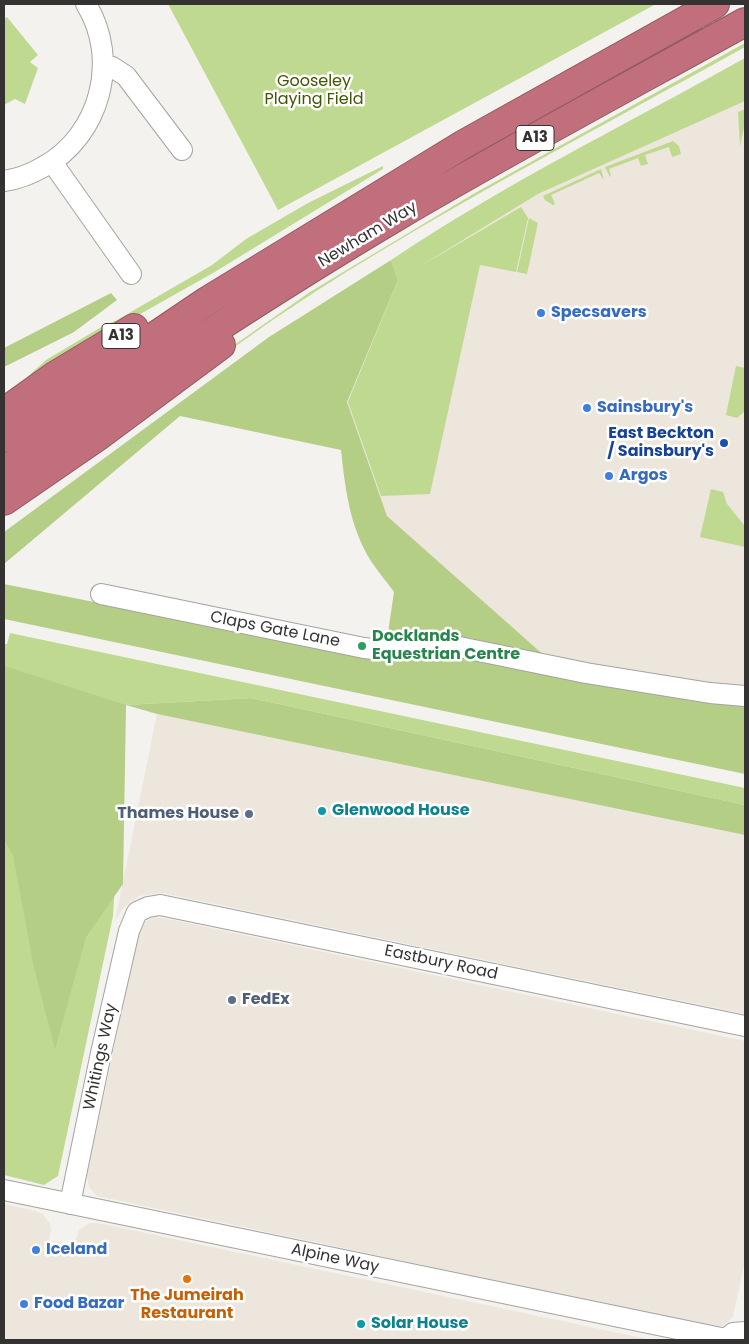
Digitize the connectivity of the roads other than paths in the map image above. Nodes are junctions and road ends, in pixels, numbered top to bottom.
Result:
1 (86, 4) edge
2 (715, 4) edge
3 (745, 22) edge
4 (104, 65) junction
5 (182, 150) dead end
6 (52, 162) junction
7 (4, 181) edge
8 (326, 228) junction
9 (340, 251) junction
10 (130, 274) dead end
11 (4, 412) edge
12 (4, 438) edge
13 (4, 471) edge
14 (4, 502) edge
15 (101, 594) dead end
16 (745, 696) edge
17 (137, 912) joint
18 (745, 1026) edge
19 (4, 1190) edge
20 (70, 1204) junction
21 (667, 1328) junction
22 (737, 1334) edge
23 (682, 1340) edge

1 - 4 street
2 - 8 highway, Newham Way / A13
3 - 9 highway, Newham Way / A13
4 - 5 street
4 - 6 street
6 - 7 street
6 - 10 street
8 - 11 highway, A13
8 - 12 highway, Newham Way / A13
9 - 13 highway, Newham Way / A13
9 - 14 highway, A13
15 - 16 street, Claps Gate Lane
17 - 18 street, Eastbury Road
17 - 20 street, Whitings Way
19 - 20 street, Alpine Way
20 - 21 street, Alpine Way
21 - 22 street, Alpine Way
21 - 23 street, Alpine Way

